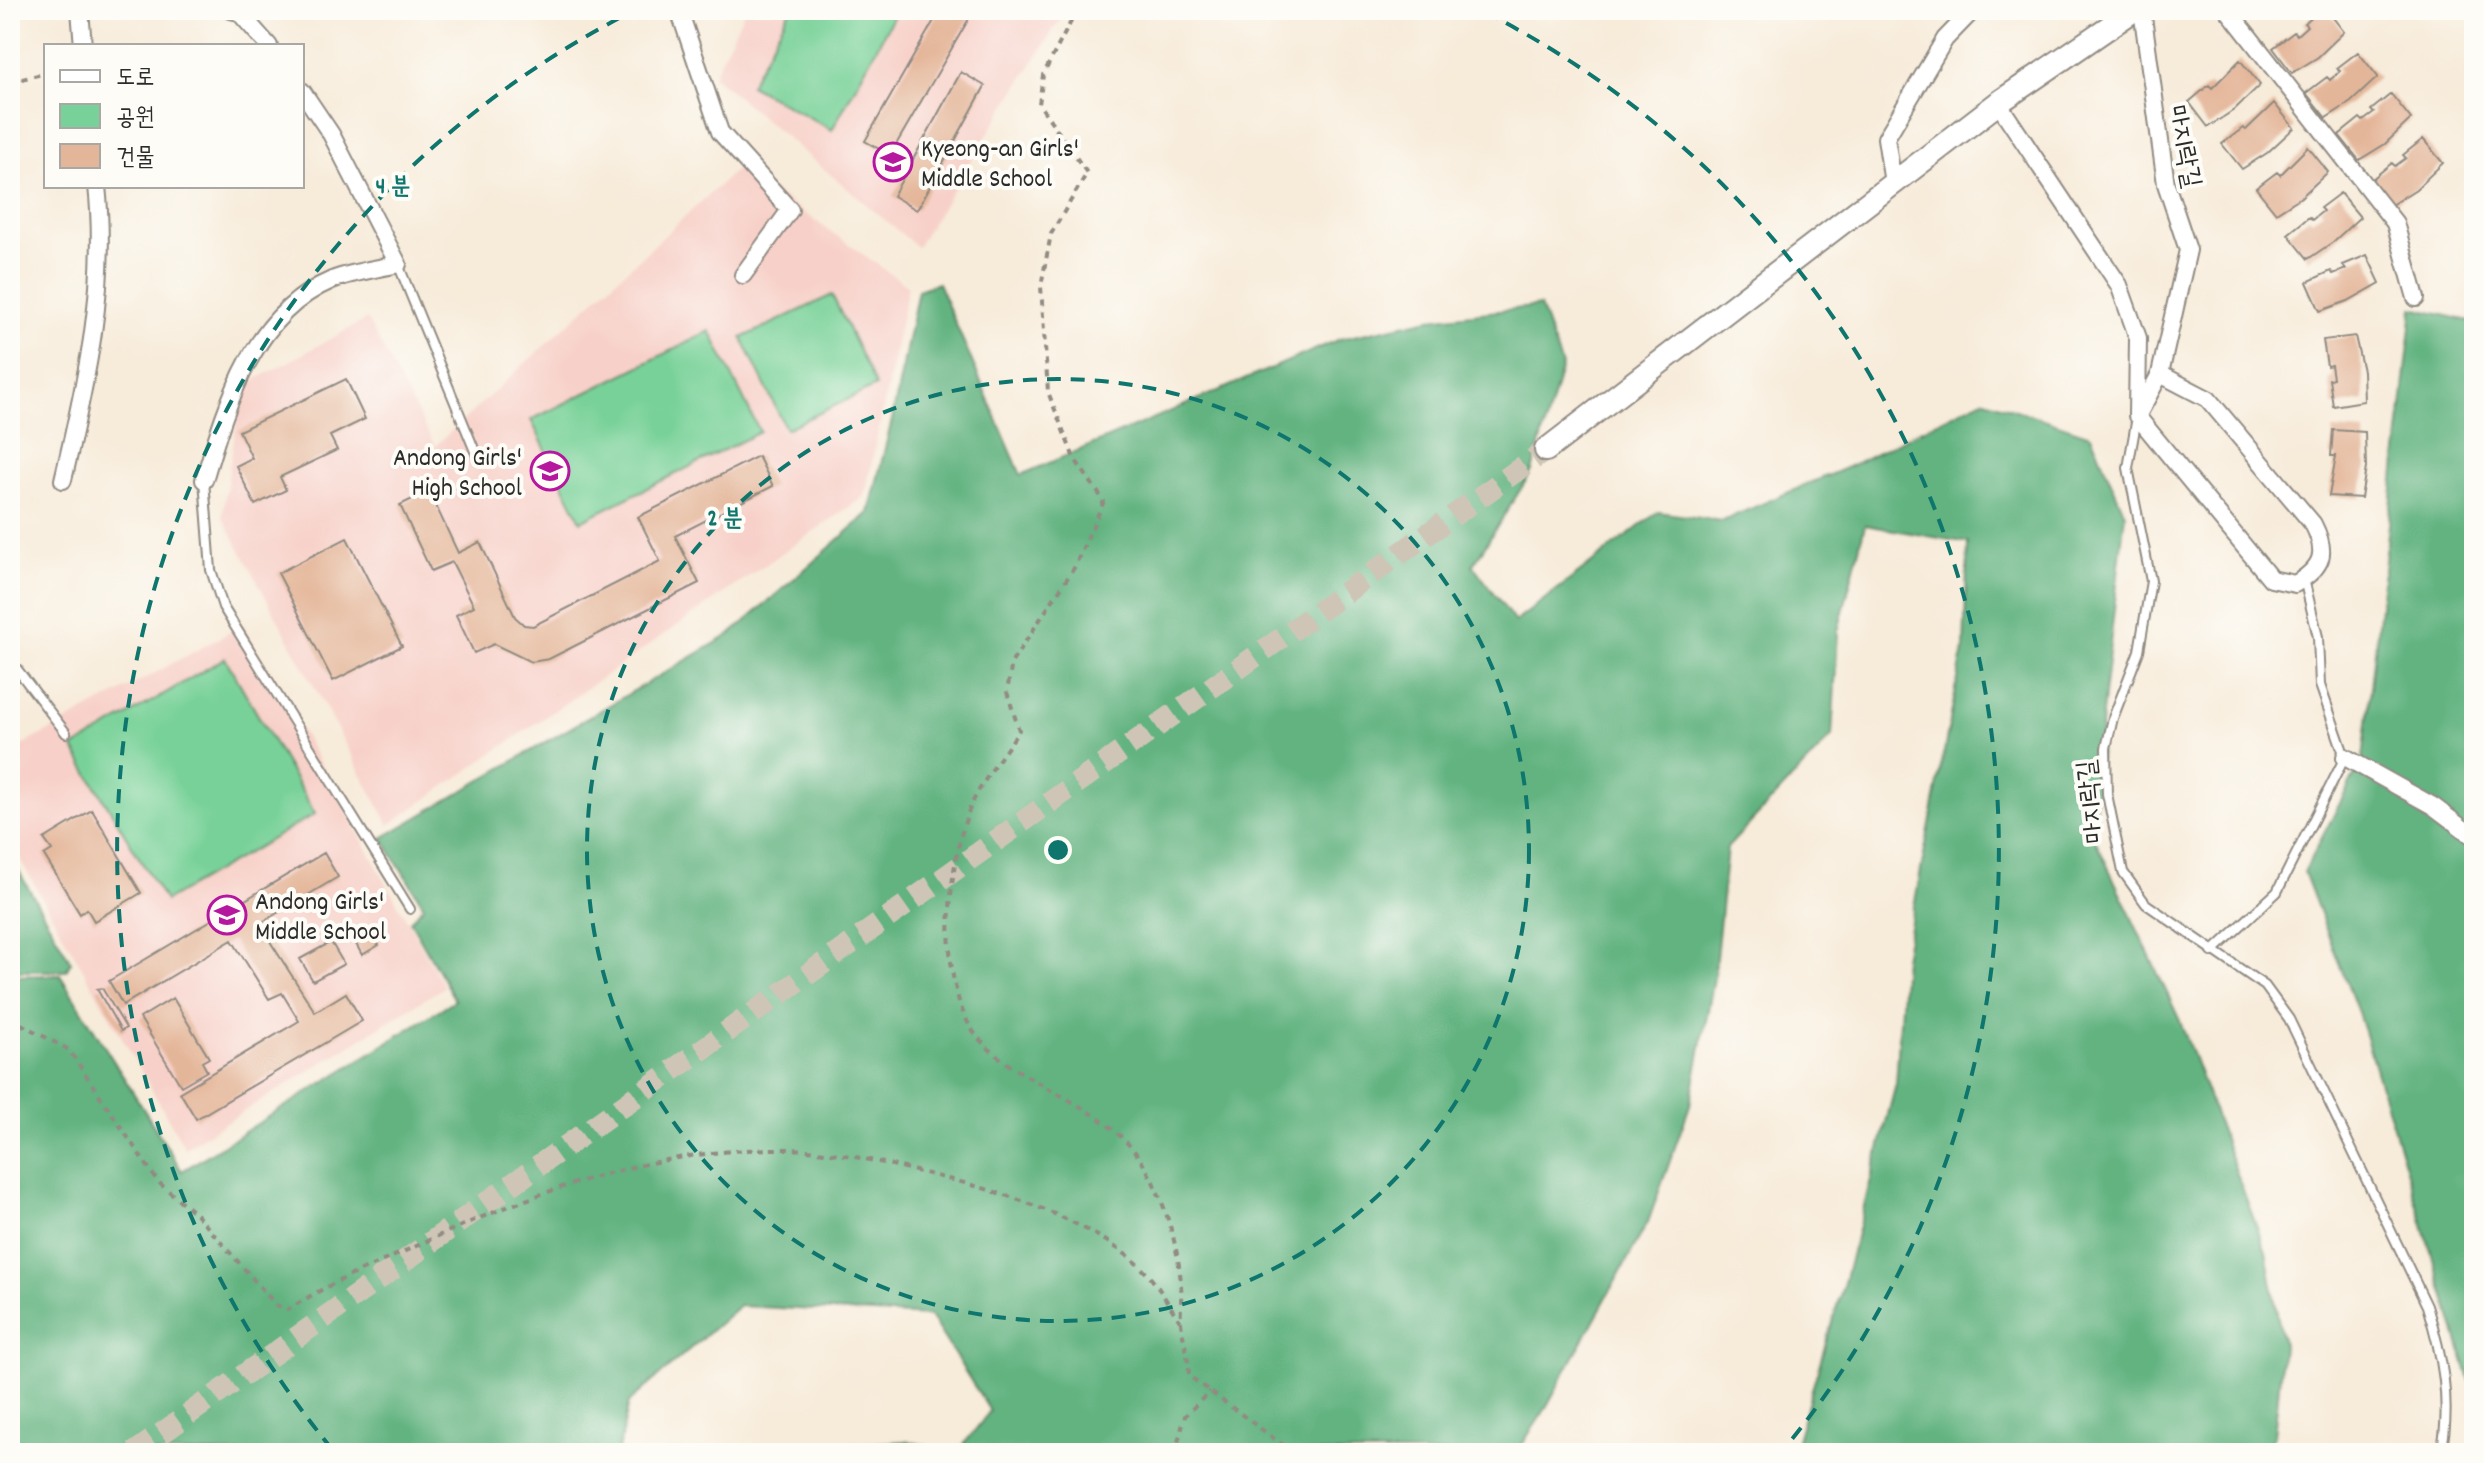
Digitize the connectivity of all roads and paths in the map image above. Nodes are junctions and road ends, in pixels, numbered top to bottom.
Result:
1 (80, 10) edge
2 (231, 10) edge
3 (679, 10) edge
4 (1077, 10) edge
5 (1973, 10) edge
6 (2134, 10) edge
7 (2142, 10) edge
8 (2228, 10) edge
9 (83, 44) edge
10 (267, 44) edge
11 (44, 74) edge
12 (10, 82) edge
13 (304, 94) edge
14 (1998, 103) junction
15 (1893, 183) junction
16 (97, 188) edge
17 (398, 264) junction
18 (743, 275) dead end
19 (2416, 298) dead end
20 (2160, 374) junction
21 (2137, 416) junction
22 (1546, 450) tunnel mouth
23 (479, 461) dead end
24 (63, 480) dead end
25 (204, 480) joint
26 (2304, 579) junction
27 (10, 660) edge
28 (66, 733) dead end
29 (2345, 757) junction
30 (2474, 837) edge
31 (410, 909) dead end
32 (2212, 952) junction
33 (10, 1018) edge
34 (1181, 1323) junction
35 (1210, 1391) junction
36 (1175, 1453) edge
37 (1294, 1453) edge
38 (2441, 1453) edge

1 - 9 street
2 - 10 street
3 - 18 street
4 - 34 path
5 - 15 street
6 - 14 street
7 - 20 street, 마지락길
8 - 19 street
11 - 12 path
13 - 17 street
14 - 15 street
14 - 21 street
15 - 22 street
16 - 24 street
17 - 23 lane
17 - 25 street
20 - 21 street, 마지락길
20 - 26 street
21 - 26 street
21 - 32 lane, 마지락길
25 - 31 lane
26 - 29 lane
27 - 28 lane
29 - 30 street
29 - 32 lane
32 - 38 lane, 마지락길
33 - 34 path
34 - 35 path
35 - 36 path
35 - 37 path

